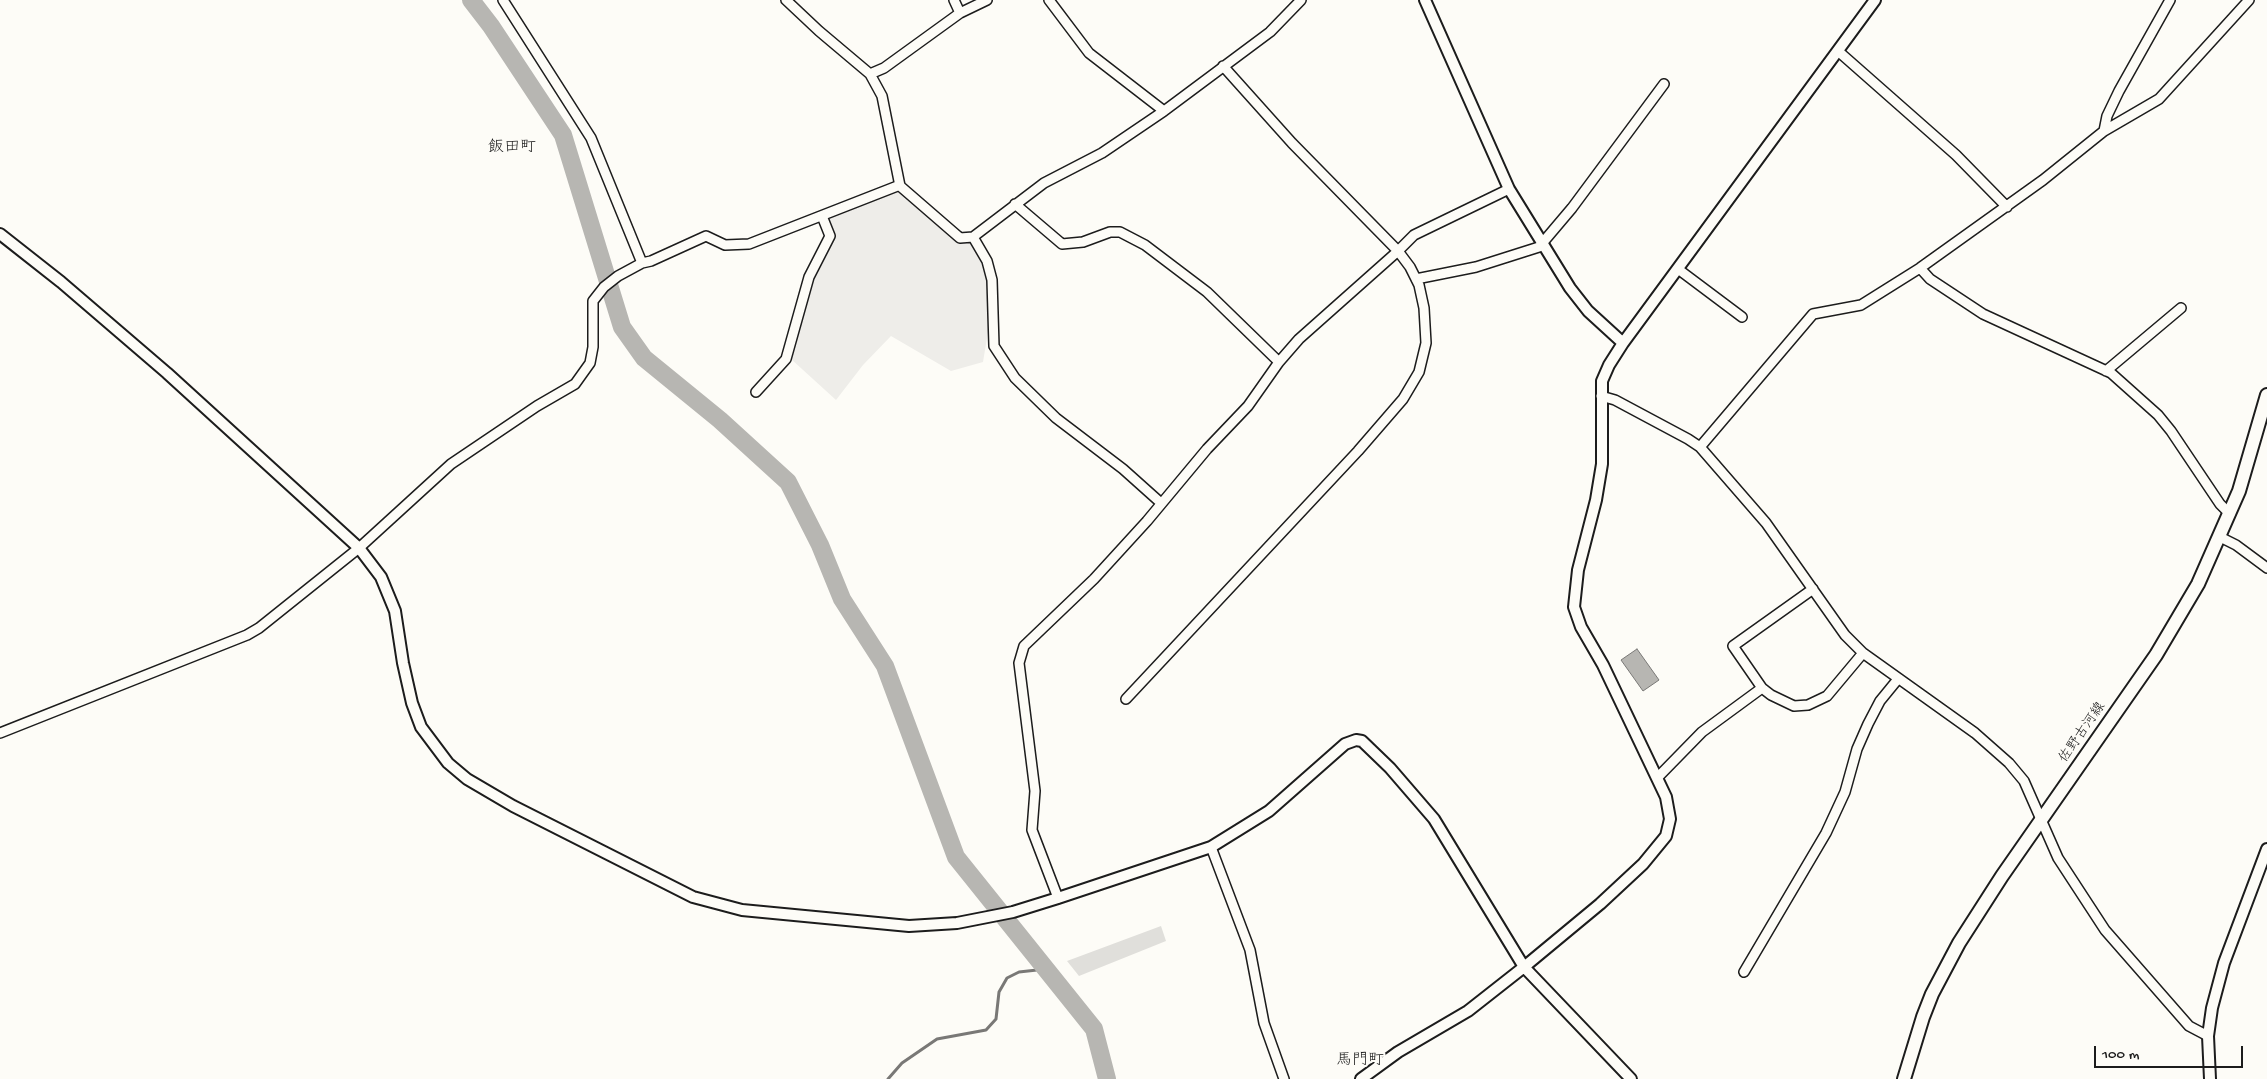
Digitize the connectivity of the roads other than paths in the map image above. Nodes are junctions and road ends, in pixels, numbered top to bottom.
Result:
1 (503, 0) edge
2 (786, 0) edge
3 (954, 0) edge
4 (987, 0) edge
5 (1049, 0) edge
6 (1301, 0) edge
7 (1425, 0) edge
8 (1875, 0) edge
9 (2170, 0) edge
10 (2249, 0) edge
11 (960, 13) junction
12 (1838, 51) junction
13 (1223, 66) junction
14 (870, 74) junction
15 (1664, 84) dead end
16 (1164, 111) junction
17 (2104, 131) junction
18 (900, 185) junction
19 (1508, 190) junction
20 (1016, 204) junction
21 (2007, 207) junction
22 (822, 216) junction
23 (0, 234) edge
24 (973, 237) junction
25 (1542, 244) junction
26 (1398, 251) junction
27 (642, 263) junction
28 (1920, 268) junction
29 (1678, 269) junction
30 (1416, 279) junction
31 (2181, 308) dead end
32 (1742, 317) dead end
33 (1624, 343) junction
34 (1279, 362) junction
35 (2106, 371) junction
36 (756, 392) dead end
37 (2267, 395) edge
38 (1601, 396) junction
39 (1700, 447) junction
40 (1161, 503) junction
41 (2230, 514) junction
42 (2220, 536) junction
43 (359, 548) junction
44 (2267, 568) edge
45 (1813, 589) junction
46 (1863, 654) junction
47 (1898, 679) junction
48 (1762, 688) junction
49 (1126, 699) dead end
50 (0, 733) edge
51 (1658, 777) junction
52 (2041, 820) junction
53 (1211, 847) junction
54 (2267, 849) edge
55 (1058, 898) junction
56 (1524, 967) junction
57 (1744, 972) dead end
58 (2208, 1036) junction
59 (1284, 1079) edge
60 (1361, 1079) edge
61 (1631, 1079) edge
62 (1904, 1079) edge
63 (2210, 1079) edge

1 - 27 street
2 - 14 street
3 - 11 street
4 - 11 street
5 - 16 street
6 - 13 street
7 - 19 street
8 - 12 street
9 - 17 street
10 - 17 street
11 - 14 street
12 - 21 street
12 - 29 street
13 - 16 street
13 - 26 street
14 - 18 street
15 - 25 street
16 - 20 street
17 - 21 street
18 - 22 street
18 - 24 street
19 - 25 street
19 - 26 street
20 - 24 street
20 - 34 street
21 - 28 street
22 - 27 street
22 - 36 street
23 - 43 street
24 - 40 street
25 - 30 street
25 - 33 street
26 - 30 street
26 - 34 street
27 - 43 street
28 - 35 street
28 - 39 street
29 - 32 street
29 - 33 street
30 - 49 street
31 - 35 street
33 - 38 street
34 - 40 street
35 - 41 street
37 - 41 main road, 佐野古河線
38 - 39 street
38 - 51 street
39 - 45 street
40 - 55 street
41 - 42 main road, 佐野古河線
42 - 44 street
42 - 52 main road, 佐野古河線
43 - 50 street
43 - 55 street
45 - 46 street
45 - 48 street
46 - 47 street
46 - 48 street
47 - 52 street
47 - 57 street
48 - 51 street
51 - 56 street
52 - 58 street
52 - 62 main road, 佐野古河線
53 - 55 street
53 - 56 street
53 - 59 street
54 - 58 street
56 - 60 street
56 - 61 street
58 - 63 street

